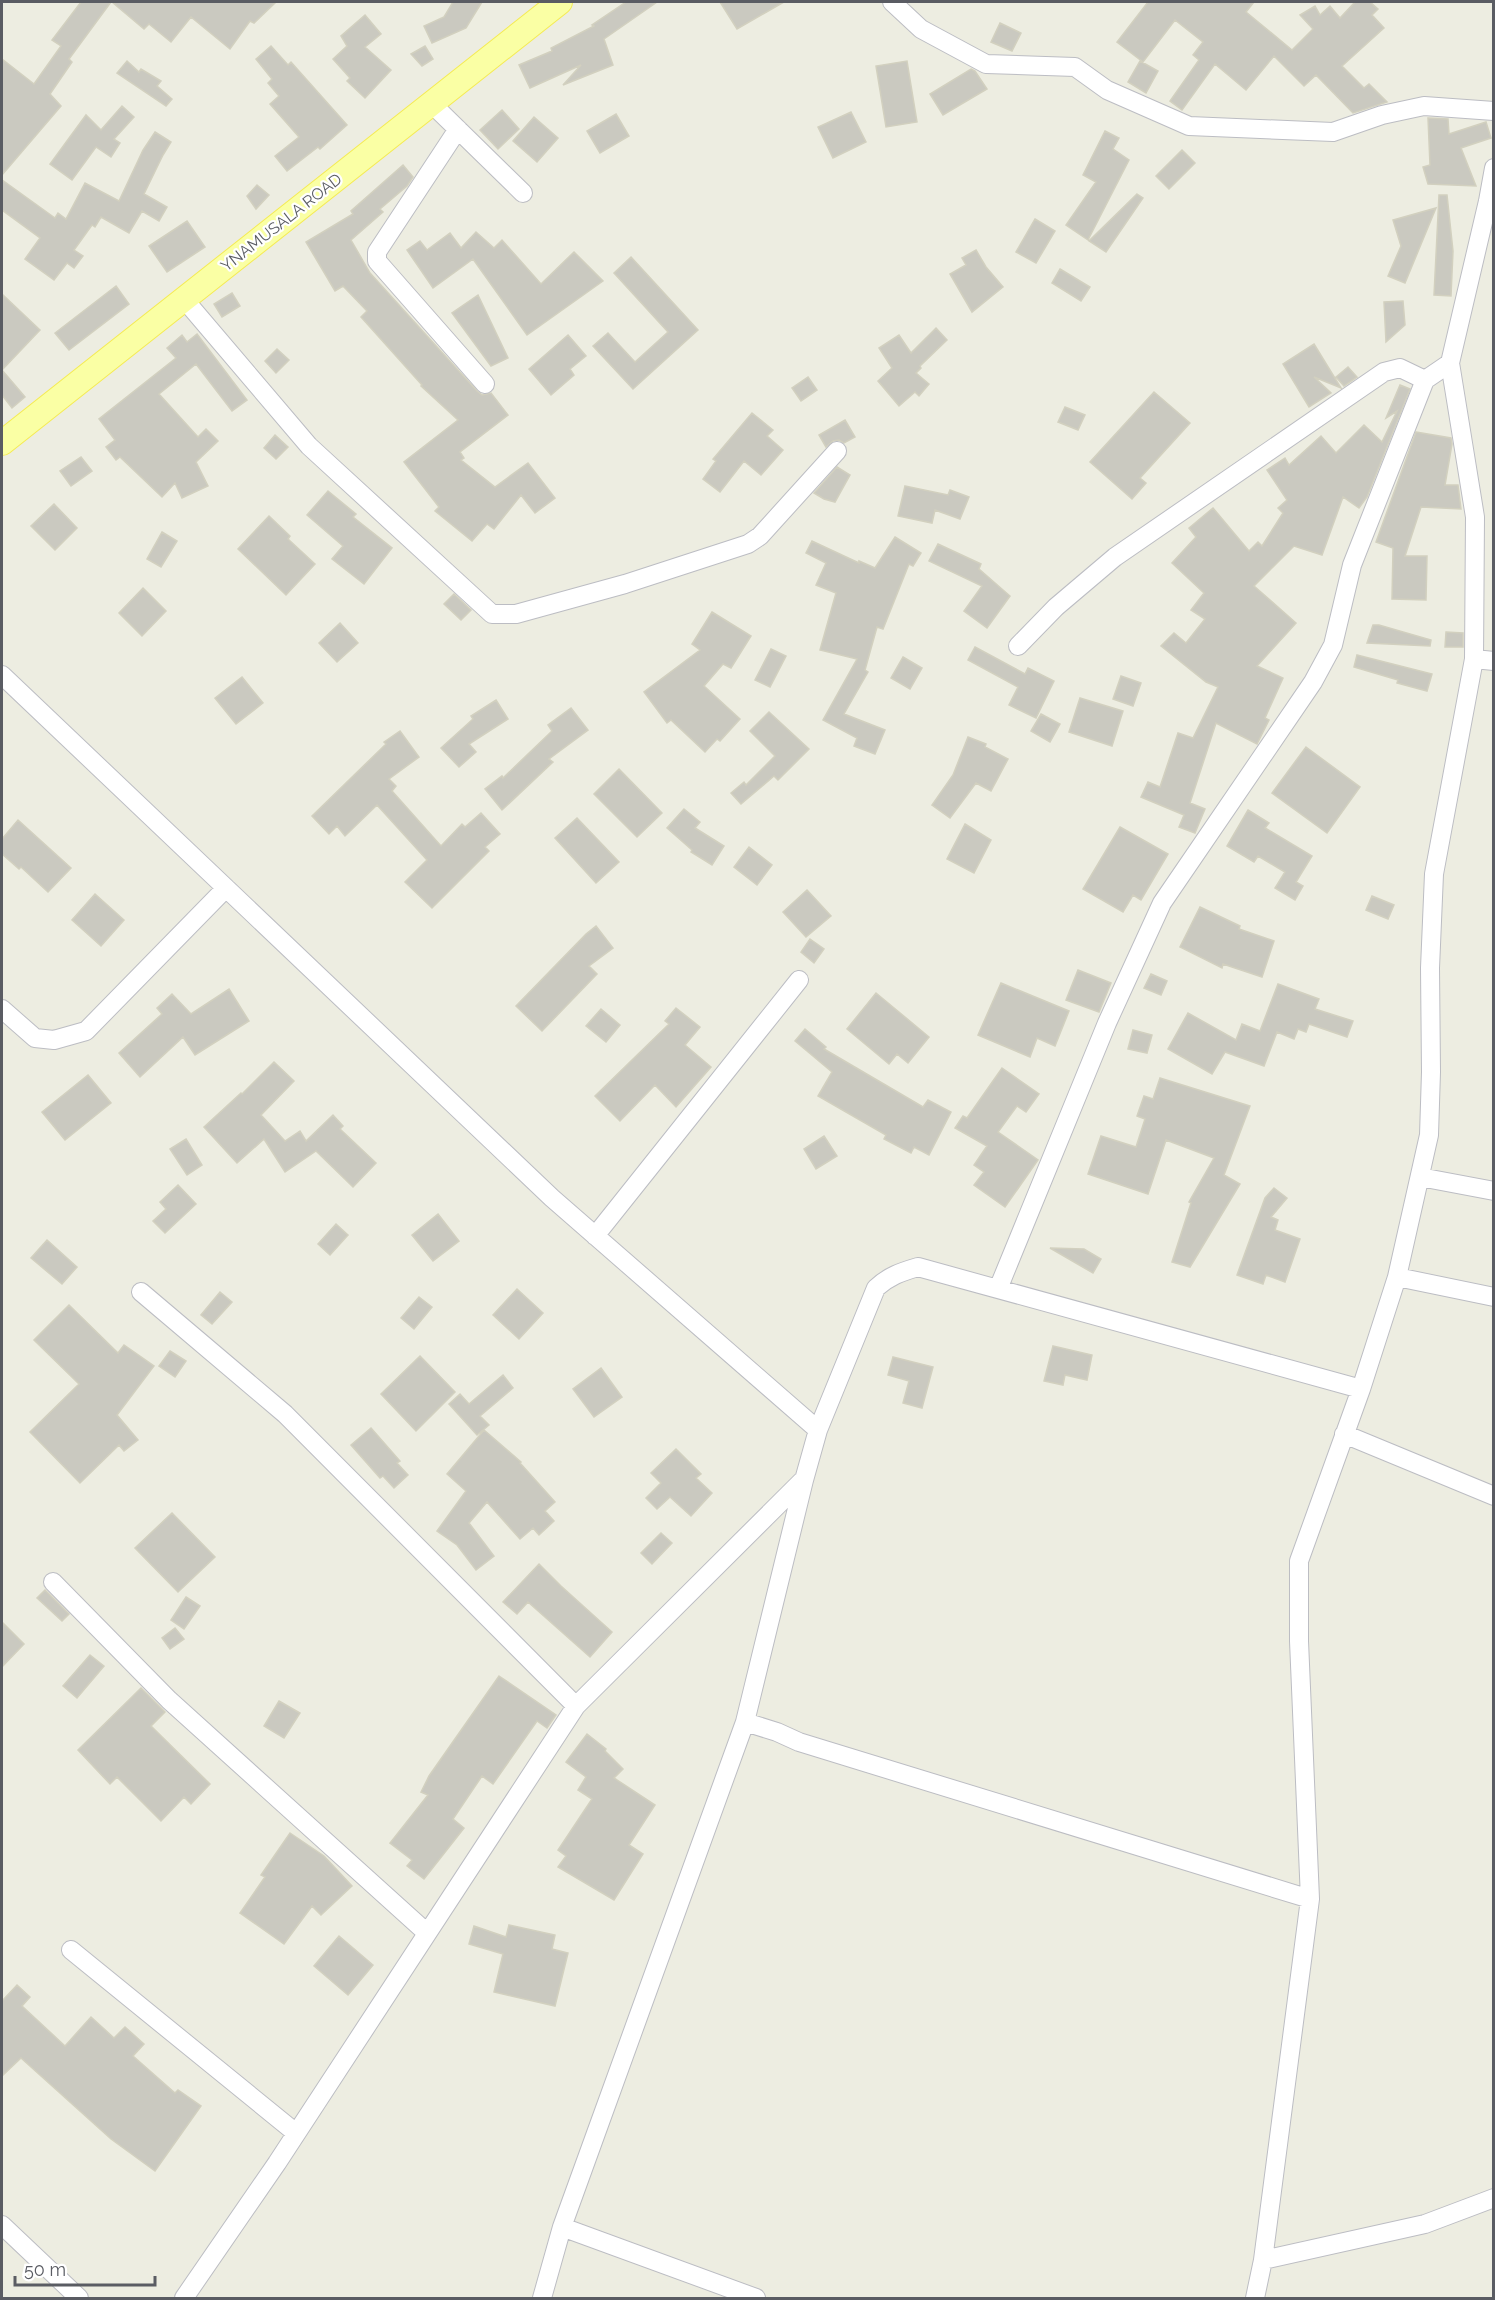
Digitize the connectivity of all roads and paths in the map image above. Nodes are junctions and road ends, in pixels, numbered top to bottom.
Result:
1 (560, 2) edge
2 (892, 2) edge
3 (431, 103) junction
4 (1494, 111) edge
5 (458, 129) junction
6 (1494, 168) edge
7 (524, 194) dead end
8 (1491, 203) edge
9 (184, 299) junction
10 (1450, 363) junction
11 (1425, 380) junction
12 (485, 384) dead end
13 (2, 443) edge
14 (837, 451) dead end
15 (1018, 646) dead end
16 (1474, 659) junction
17 (1494, 661) edge
18 (2, 675) edge
19 (226, 888) junction
20 (799, 980) dead end
21 (2, 1009) edge
22 (1419, 1177) junction
23 (1494, 1191) edge
24 (595, 1236) junction
25 (1397, 1277) junction
26 (998, 1290) junction
27 (141, 1292) dead end
28 (1494, 1297) edge
29 (1360, 1389) junction
30 (818, 1430) junction
31 (1344, 1434) junction
32 (804, 1480) junction
33 (1494, 1496) edge
34 (53, 1582) dead end
35 (576, 1706) junction
36 (745, 1722) junction
37 (1310, 1899) junction
38 (427, 1933) junction
39 (71, 1950) dead end
40 (296, 2133) junction
41 (1494, 2198) edge
42 (2, 2224) edge
43 (562, 2227) junction
44 (1263, 2260) junction
45 (79, 2298) edge
46 (184, 2298) edge
47 (542, 2298) edge
48 (756, 2298) edge
49 (1255, 2298) edge

1 - 3 main road, YNAMUSALA ROAD
2 - 4 street
3 - 5 street
3 - 9 main road, YNAMUSALA ROAD
5 - 7 street
5 - 12 street
6 - 8 street
8 - 10 street
9 - 13 main road, YNAMUSALA ROAD
9 - 14 street
10 - 11 street
10 - 16 street
11 - 15 street
11 - 26 street
16 - 17 street
16 - 22 street
18 - 19 street
19 - 21 street
19 - 24 street
20 - 24 street
22 - 23 street
22 - 25 street
24 - 30 street
25 - 28 street
25 - 29 street
26 - 29 street
26 - 30 street
27 - 35 street
29 - 31 street
30 - 32 street
31 - 33 street
31 - 37 street
32 - 35 street
32 - 36 street
34 - 38 street
35 - 38 street
36 - 37 street
36 - 43 street
37 - 44 street
38 - 40 street
39 - 40 street
40 - 46 street
41 - 44 street
42 - 45 street
43 - 47 street
43 - 48 street
44 - 49 street

